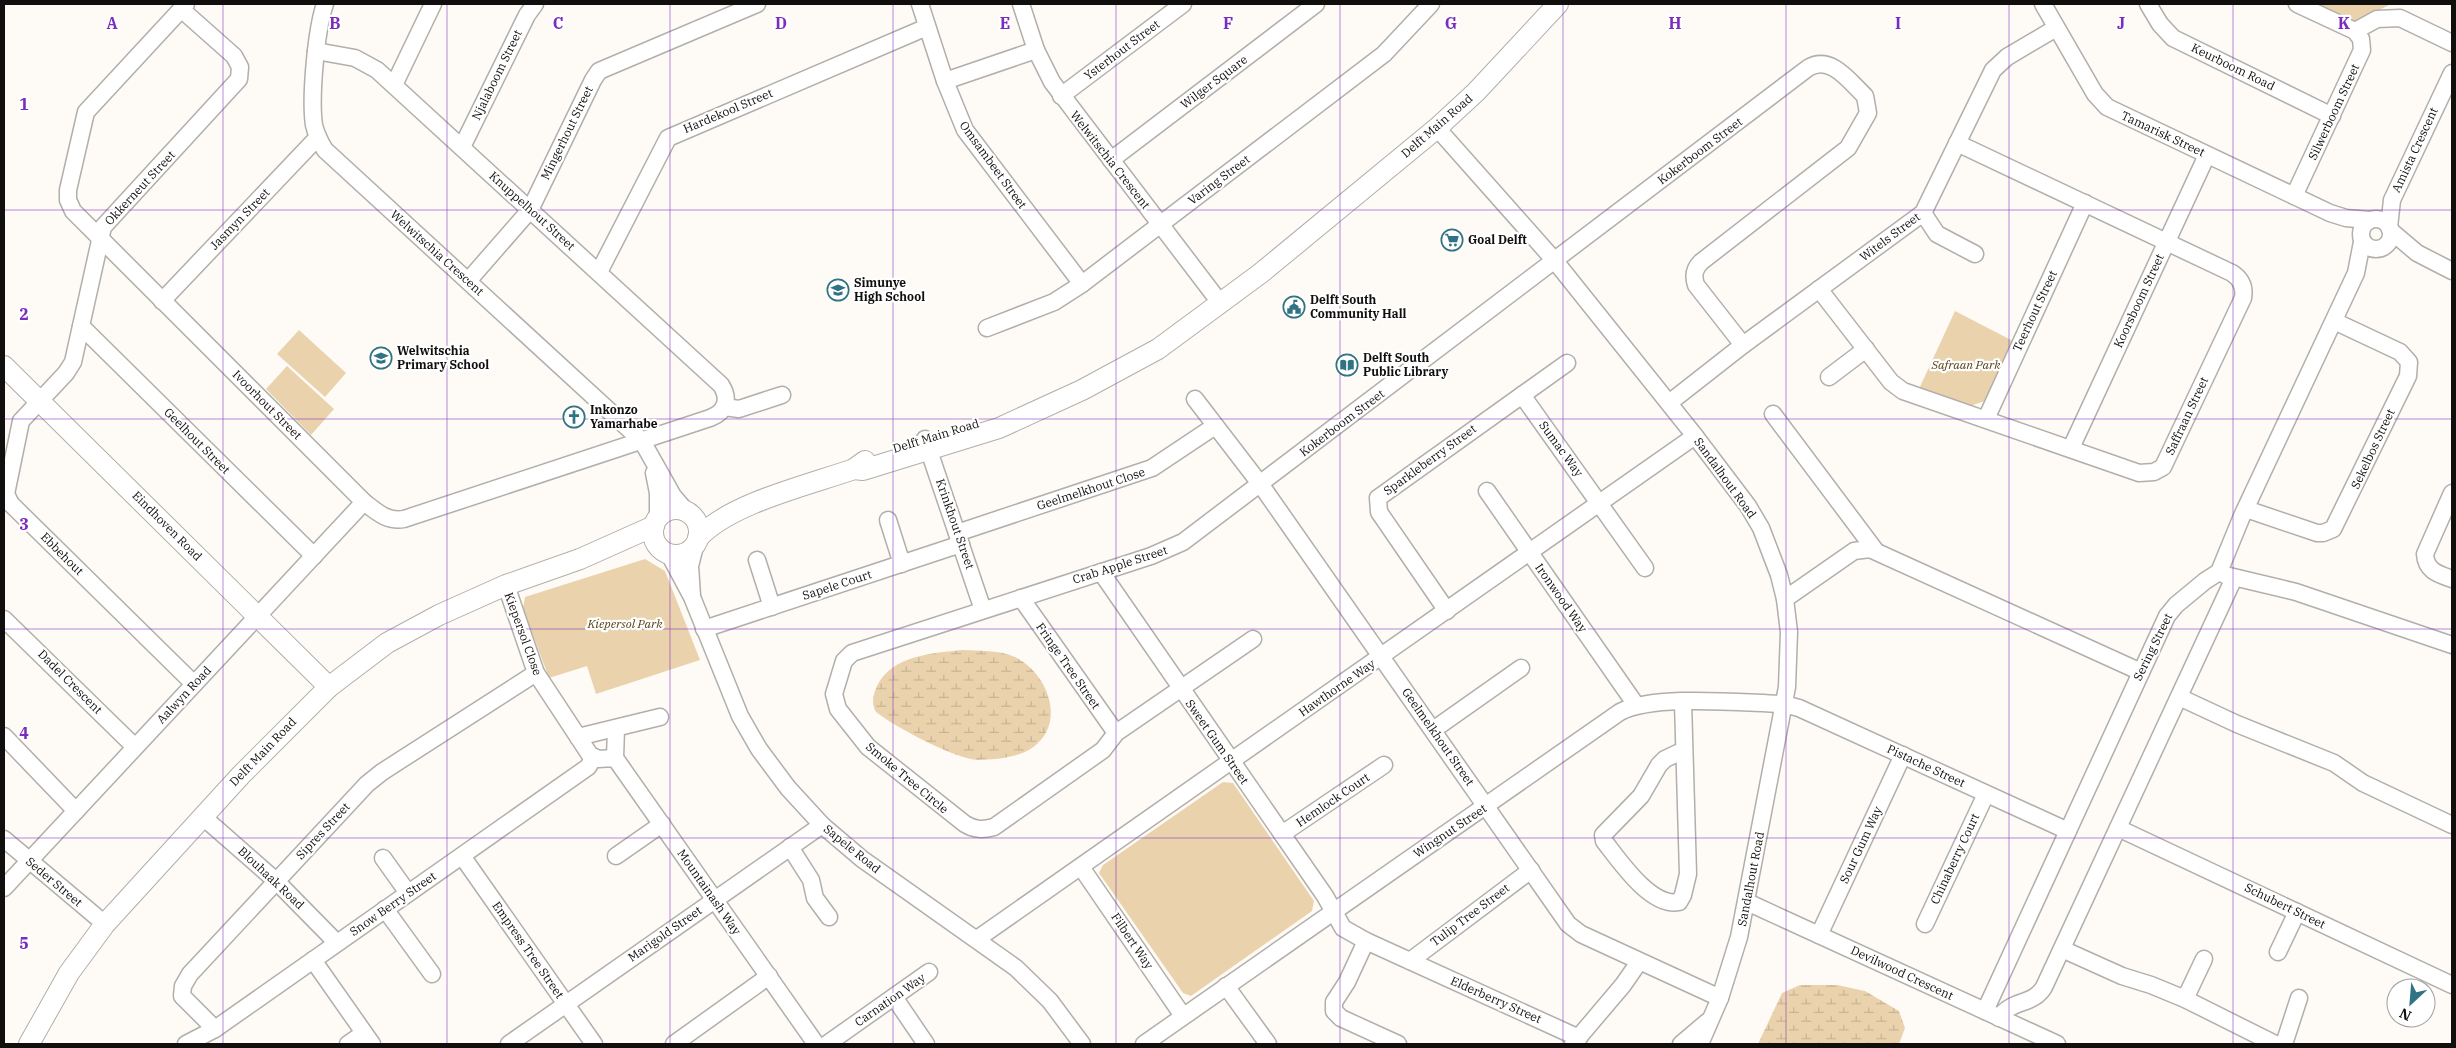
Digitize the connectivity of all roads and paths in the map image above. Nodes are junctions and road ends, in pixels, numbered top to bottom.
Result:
1 (325, 4) edge
2 (432, 4) edge
3 (535, 4) edge
4 (756, 4) edge
5 (920, 4) edge
6 (1022, 4) edge
7 (1184, 4) edge
8 (1316, 4) edge
9 (1431, 4) edge
10 (1558, 4) edge
11 (2043, 4) edge
12 (2148, 4) edge
13 (2297, 4) edge
14 (184, 6) edge
15 (2404, 11) edge
16 (927, 26) junction
17 (2056, 28) junction
18 (2355, 31) junction
19 (2452, 43) edge
20 (1036, 50) junction
21 (316, 51) junction
22 (2452, 73) edge
23 (945, 81) junction
24 (394, 85) junction
25 (1062, 96) junction
26 (2332, 116) junction
27 (1438, 128) junction
28 (318, 137) junction
29 (1957, 143) junction
30 (462, 147) junction
31 (2207, 155) junction
32 (1111, 160) junction
33 (2294, 196) junction
34 (2392, 200) junction
35 (2085, 203) junction
36 (530, 210) junction
37 (1923, 213) junction
38 (2330, 213) junction
39 (2372, 220) junction
40 (1160, 224) junction
41 (2390, 229) junction
42 (101, 239) junction
43 (2362, 240) junction
44 (2166, 241) junction
45 (2380, 249) junction
46 (1975, 254) dead end
47 (2426, 259) junction
48 (1555, 261) junction
49 (2452, 271) edge
50 (599, 272) junction
51 (2356, 273) junction
52 (468, 281) junction
53 (1082, 284) junction
54 (1819, 289) junction
55 (1217, 299) junction
56 (162, 301) junction
57 (2334, 321) junction
58 (81, 326) junction
59 (987, 328) dead end
60 (1743, 345) junction
61 (1866, 349) junction
62 (1567, 363) dead end
63 (4, 366) edge
64 (1829, 377) dead end
65 (782, 395) dead end
66 (1522, 395) junction
67 (1195, 399) dead end
68 (39, 400) junction
69 (1669, 403) junction
70 (725, 404) junction
71 (1773, 414) dead end
72 (1986, 419) junction
73 (1216, 426) junction
74 (1695, 436) junction
75 (642, 441) junction
76 (927, 444) junction
77 (2071, 448) junction
78 (653, 463) junction
79 (1261, 485) junction
80 (1487, 491) dead end
81 (2452, 493) edge
82 (773, 496) junction
83 (364, 502) junction
84 (1600, 503) junction
85 (2246, 509) junction
86 (688, 512) junction
87 (888, 520) dead end
88 (656, 522) junction
89 (959, 538) junction
90 (696, 542) junction
91 (1875, 550) junction
92 (666, 552) junction
93 (1530, 553) junction
94 (314, 556) junction
95 (580, 559) junction
96 (757, 560) dead end
97 (902, 564) junction
98 (1645, 568) dead end
99 (1101, 572) junction
100 (2219, 572) junction
101 (2234, 578) junction
102 (2452, 579) edge
103 (506, 585) junction
104 (692, 597) junction
105 (1021, 598) junction
106 (1785, 599) junction
107 (772, 607) junction
108 (983, 610) junction
109 (1448, 611) junction
110 (258, 616) junction
111 (4, 618) edge
112 (704, 629) junction
113 (1252, 639) dead end
114 (2452, 645) edge
115 (1382, 657) junction
116 (1521, 668) dead end
117 (2141, 672) junction
118 (536, 673) junction
119 (194, 684) junction
120 (329, 686) junction
121 (1180, 688) junction
122 (2179, 697) junction
123 (1683, 702) junction
124 (1784, 704) junction
125 (1636, 705) junction
126 (660, 717) dead end
127 (616, 728) junction
128 (1434, 730) junction
129 (1116, 733) junction
130 (4, 736) edge
131 (578, 737) junction
132 (136, 747) junction
133 (1684, 750) junction
134 (1903, 756) junction
135 (594, 757) junction
136 (616, 758) junction
137 (1231, 762) junction
138 (1384, 765) dead end
139 (1986, 794) junction
140 (1487, 806) junction
141 (76, 811) junction
142 (202, 816) junction
143 (662, 824) junction
144 (822, 825) junction
145 (2452, 826) edge
146 (2118, 828) junction
147 (2068, 831) junction
148 (1282, 834) junction
149 (4, 839) edge
150 (790, 847) junction
151 (462, 856) junction
152 (616, 856) dead end
153 (383, 858) dead end
154 (29, 861) junction
155 (1081, 867) junction
156 (1531, 870) junction
157 (276, 881) junction
158 (4, 888) edge
159 (408, 893) junction
160 (715, 900) junction
161 (1747, 902) junction
162 (385, 910) junction
163 (1333, 911) junction
164 (2297, 912) junction
165 (829, 917) dead end
166 (105, 924) junction
167 (1925, 924) dead end
168 (1819, 935) junction
169 (977, 939) junction
170 (1366, 941) junction
171 (337, 943) junction
172 (2062, 949) junction
173 (2278, 952) dead end
174 (2204, 959) dead end
175 (313, 960) junction
176 (1410, 961) junction
177 (1639, 962) junction
178 (930, 972) dead end
179 (432, 974) dead end
180 (769, 976) junction
181 (2452, 985) edge
182 (1226, 986) junction
183 (894, 997) junction
184 (1720, 998) junction
185 (2299, 998) dead end
186 (2185, 999) junction
187 (566, 1004) junction
188 (1992, 1015) junction
189 (1183, 1016) junction
190 (1710, 1019) junction
191 (1363, 1028) junction
192 (215, 1029) junction
193 (368, 1039) edge
194 (1576, 1041) edge
195 (29, 1044) edge
196 (186, 1044) edge
197 (348, 1044) edge
198 (509, 1044) edge
199 (594, 1044) edge
200 (674, 1044) edge
201 (816, 1044) edge
202 (826, 1044) edge
203 (926, 1044) edge
204 (1082, 1044) edge
205 (1144, 1044) edge
206 (1268, 1044) edge
207 (1370, 1044) edge
208 (1398, 1044) edge
209 (1681, 1044) edge
210 (1700, 1044) edge
211 (2057, 1044) edge
212 (2275, 1044) edge
213 (2284, 1044) edge

1 - 21 street, Welwitschia Crescent
2 - 24 street
3 - 30 street, Njalaboom Street
4 - 36 street, Mingerhout Street
5 - 16 street, Omsambeet Street
6 - 20 street, Welwitschia Crescent
7 - 25 street, Ysterhout Street
8 - 32 street, Wilger Square
9 - 40 street, Varing Street
10 - 27 street, Delft Main Road
11 - 17 street, Tamarisk Street
12 - 26 street, Keurboom Road
13 - 18 street
14 - 42 street, Ivoorhout Street
14 - 42 street, Okkerneut Street
15 - 18 street
15 - 19 street
16 - 23 street, Omsambeet Street
16 - 50 street, Hardekool Street
17 - 29 street, Witels Street
17 - 31 street, Tamarisk Street
18 - 26 street, Silwerboom Street
20 - 23 street
20 - 25 street, Welwitschia Crescent
21 - 24 street, Knuppelhout Street
21 - 28 street, Welwitschia Crescent
22 - 34 street, Amista Crescent
23 - 53 street, Omsambeet Street
24 - 30 street, Knuppelhout Street
25 - 32 street, Welwitschia Crescent
26 - 33 street, Silwerboom Street
27 - 48 street, Sandalhout Road
27 - 55 street, Delft Main Road
28 - 52 street, Welwitschia Crescent
28 - 56 street, Jasmyn Street
29 - 35 street, Saffraan Street
29 - 37 street, Witels Street
30 - 36 street, Knuppelhout Street
31 - 33 street, Tamarisk Street
31 - 44 street, Koorsboom Street
32 - 40 street, Welwitschia Crescent
33 - 38 street, Tamarisk Street
34 - 39 street, Amista Crescent
34 - 41 street, Amista Crescent
35 - 44 street, Saffraan Street
35 - 72 street, Teerhout Street
36 - 50 street, Knuppelhout Street
36 - 52 street, Mingerhout Street
37 - 46 street
37 - 54 street, Witels Street
38 - 39 street, Tamarisk Street
38 - 43 street, Tamarisk Street
39 - 41 street
39 - 43 street
40 - 53 street, Varing Street
40 - 55 street, Welwitschia Crescent
41 - 45 street
41 - 47 street
42 - 56 street, Ivoorhout Street
42 - 58 street, Okkerneut Street
43 - 45 street
43 - 51 street
44 - 77 street, Koorsboom Street
44 - 77 street, Saffraan Street
45 - 47 street
45 - 51 street
47 - 49 street
48 - 60 street, Kokerboom Street
48 - 69 street, Sandalhout Road
48 - 79 street, Kokerboom Street
50 - 70 street, Knuppelhout Street
51 - 57 street
52 - 75 street, Welwitschia Crescent
53 - 59 street, Varing Street
54 - 60 street, Witels Street
54 - 61 street, Saffraan Street
55 - 76 street, Delft Main Road
56 - 83 street, Ivoorhout Street
57 - 85 street
57 - 85 street, Sekelbos Street
58 - 68 street, Okkerneut Street
58 - 94 street, Geelhout Street
60 - 69 street, Witels Street
61 - 64 street
61 - 72 street, Saffraan Street
62 - 66 street, Sparkleberry Street
63 - 68 street, Eindhoven Road
65 - 70 street
66 - 84 street, Sumac Way
66 - 109 street, Sparkleberry Street
67 - 73 street
68 - 110 street, Eindhoven Road
68 - 119 street, Ebbehout
69 - 74 street, Sandalhout Road
70 - 75 street, Ivoorhout Street
71 - 91 street
72 - 77 street, Saffraan Street
73 - 79 street
73 - 89 street, Geelmelkhout Close
74 - 84 street, Hawthorne Way
74 - 106 street, Sandalhout Road
75 - 78 street, Welwitschia Crescent
75 - 83 street, Ivoorhout Street
76 - 82 street, Delft Main Road
76 - 89 street, Krinkhout Street
78 - 86 street, Welwitschia Crescent
78 - 88 street, Welwitschia Crescent
79 - 99 street, Crab Apple Street
79 - 115 street, Geelmelkhout Street
80 - 93 street, Ironwood Way
81 - 102 street
82 - 86 street, Delft Main Road
82 - 90 street, Delft Main Road
83 - 94 street, Aalwyn Road
84 - 93 street, Hawthorne Way
84 - 98 street, Sumac Way
85 - 100 street
86 - 88 street
86 - 90 street
87 - 97 street
88 - 92 street
88 - 95 street, Delft Main Road
89 - 97 street, Sapele Court
89 - 108 street, Krinkhout Street
90 - 92 street
90 - 104 street, Sapele Road
91 - 106 street
91 - 117 street
92 - 95 street, Delft Main Road
92 - 104 street, Sapele Road
93 - 109 street, Hawthorne Way
93 - 125 street, Ironwood Way
94 - 110 street, Aalwyn Road
95 - 103 street, Delft Main Road
96 - 107 street
97 - 107 street, Sapele Court
99 - 105 street, Crab Apple Street
99 - 121 street, Sweet Gum Street
100 - 101 street
100 - 117 street, Sering Street
101 - 114 street
101 - 122 street
103 - 118 street, Kiepersol Close
103 - 120 street, Delft Main Road
104 - 112 street, Sapele Road
105 - 108 street, Smoke Tree Circle
105 - 129 street, Fringe Tree Street
106 - 124 street, Sandalhout Road
107 - 112 street, Sapele Court
108 - 129 street, Smoke Tree Circle
109 - 115 street, Hawthorne Way
110 - 119 street, Aalwyn Road
110 - 120 street, Eindhoven Road
111 - 132 street, Dadel Crescent
112 - 144 street, Sapele Road
113 - 121 street, Smoke Tree Circle
115 - 128 street, Geelmelkhout Street
115 - 137 street, Hawthorne Way
116 - 128 street
117 - 147 street, Sering Street
118 - 131 street, Kiepersol Close
118 - 157 street, Sipres Street
119 - 132 street, Aalwyn Road
120 - 142 street, Delft Main Road
121 - 129 street, Smoke Tree Circle
121 - 137 street, Sweet Gum Street
122 - 145 street
122 - 146 street
123 - 124 street, Wingnut Street
123 - 125 street, Wingnut Street
123 - 133 street
124 - 134 street, Pistache Street
124 - 161 street, Sandalhout Road
125 - 140 street, Wingnut Street
126 - 127 street
127 - 131 street
127 - 136 street
128 - 140 street, Geelmelkhout Street
130 - 141 street
131 - 135 street, Kiepersol Close
132 - 141 street, Aalwyn Road
133 - 133 street
134 - 139 street, Pistache Street
134 - 168 street, Sour Gum Way
135 - 136 street
135 - 151 street, Snow Berry Street
136 - 143 street, Mountainash Way
137 - 148 street, Sweet Gum Street
137 - 155 street, Hawthorne Way
138 - 148 street, Hemlock Court
139 - 147 street, Pistache Street
139 - 167 street, Chinaberry Court
140 - 156 street, Geelmelkhout Street
140 - 163 street, Wingnut Street
141 - 154 street, Aalwyn Road
142 - 157 street, Blouhaak Road
142 - 166 street, Delft Main Road
143 - 152 street
143 - 160 street, Mountainash Way
144 - 150 street, Marigold Street
144 - 169 street, Sapele Road
146 - 164 street, Schubert Street
146 - 172 street
147 - 188 street, Sering Street
148 - 163 street, Sweet Gum Street
149 - 154 street, Seder Street
150 - 160 street, Marigold Street
150 - 165 street
151 - 159 street, Snow Berry Street
151 - 187 street, Empress Tree Street
153 - 159 street
154 - 158 street, Aalwyn Road
154 - 166 street, Seder Street
155 - 169 street, Hawthorne Way
155 - 189 street, Filbert Way
156 - 176 street, Tulip Tree Street
156 - 177 street, Geelmelkhout Street
157 - 171 street, Blouhaak Road
157 - 192 street, Sipres Street
159 - 162 street, Snow Berry Street
160 - 180 street, Mountainash Way
160 - 187 street, Marigold Street
161 - 168 street, Devilwood Crescent
161 - 184 street, Sandalhout Road
162 - 171 street, Snow Berry Street
162 - 179 street
163 - 170 street, Elderberry Street
163 - 182 street, Wingnut Street
164 - 173 street
164 - 181 street, Schubert Street
166 - 195 street, Delft Main Road
168 - 188 street, Devilwood Crescent
169 - 204 street, Sapele Road
170 - 176 street, Elderberry Street
170 - 191 street
171 - 175 street, Snow Berry Street
172 - 186 street
172 - 188 street
174 - 186 street
175 - 192 street, Snow Berry Street
175 - 193 street
176 - 194 street, Elderberry Street
177 - 184 street, Geelmelkhout Street
177 - 194 street, Elderberry Street
178 - 183 street, Carnation Way
180 - 200 street
180 - 201 street, Mountainash Way
182 - 189 street, Wingnut Street
182 - 206 street
183 - 202 street, Carnation Way
183 - 203 street
184 - 190 street, Sandalhout Road
185 - 213 street
186 - 212 street
187 - 198 street, Marigold Street
187 - 199 street, Empress Tree Street
188 - 211 street, Devilwood Crescent
189 - 205 street, Wingnut Street
190 - 209 street
190 - 210 street
191 - 207 street
191 - 208 street
192 - 196 street, Snow Berry Street
193 - 197 street

